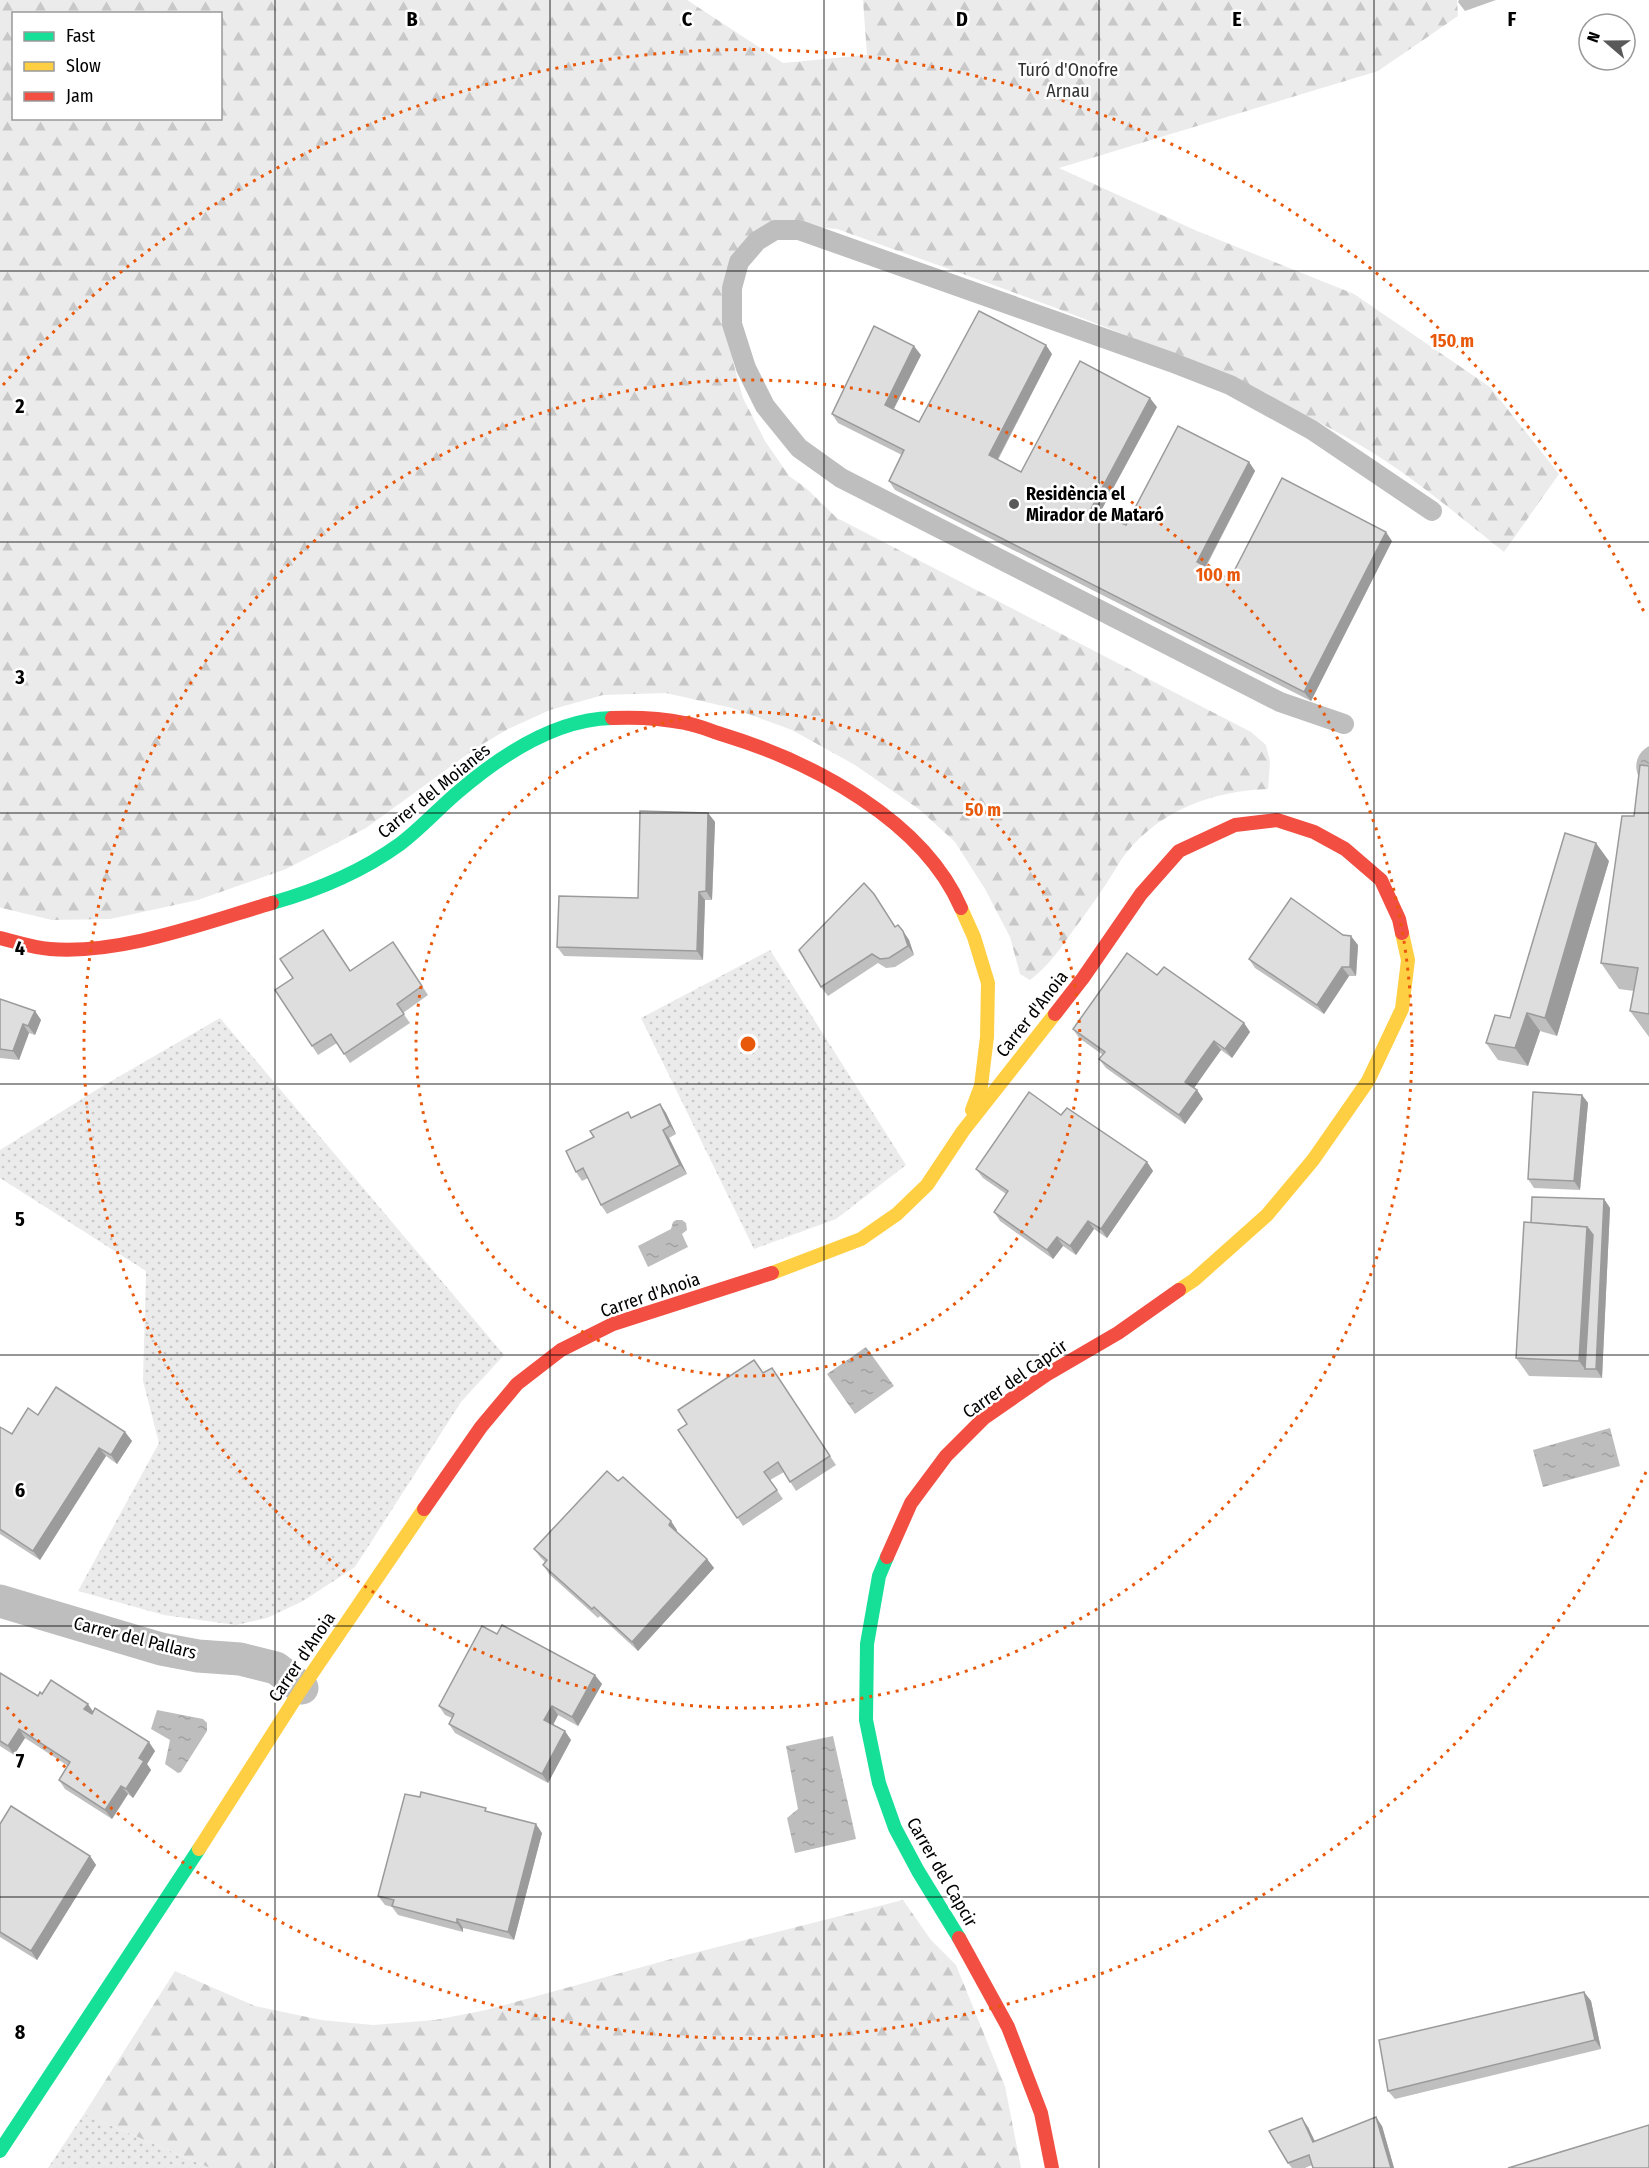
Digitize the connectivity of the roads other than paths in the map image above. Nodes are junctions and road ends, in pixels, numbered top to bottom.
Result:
1 (1432, 511) dead end
2 (1344, 724) dead end
3 (0, 938) edge
4 (1402, 1009) joint
5 (963, 1131) junction
6 (0, 1601) edge
7 (302, 1688) junction
8 (0, 2151) edge
9 (1052, 2168) edge

1 - 2 lane
3 - 5 street, Carrer del Moianès
4 - 5 street, Carrer d'Anoia
4 - 9 street, Carrer del Capcir
5 - 7 street, Carrer d'Anoia
6 - 7 street, Carrer del Pallars
7 - 8 street, Carrer d'Anoia

